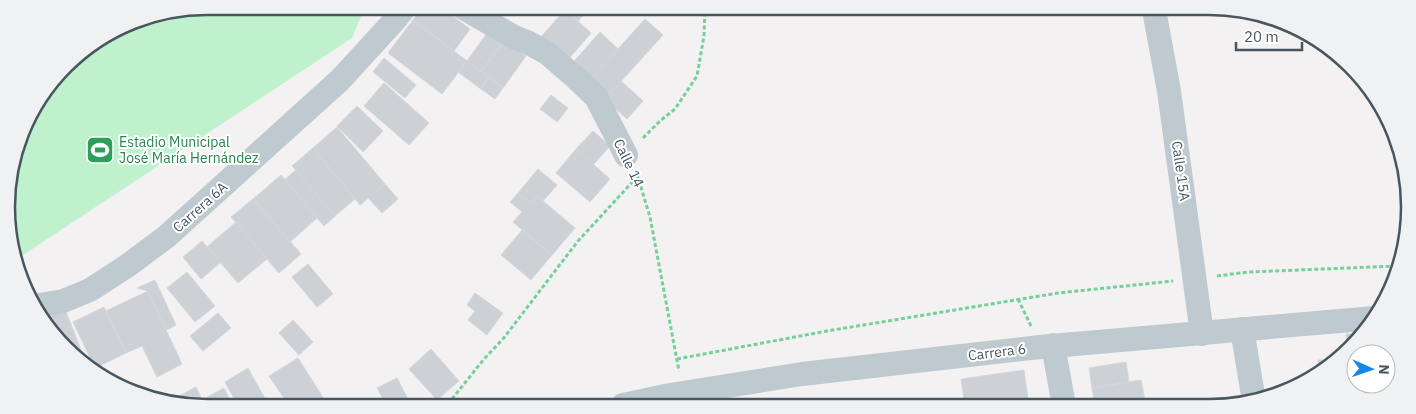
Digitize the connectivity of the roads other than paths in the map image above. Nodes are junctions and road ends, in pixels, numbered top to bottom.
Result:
1 (399, 15) edge
2 (476, 15) edge
3 (1155, 15) edge
4 (626, 155) road end
5 (42, 305) edge
6 (1365, 319) edge
7 (1242, 329) junction
8 (1202, 334) junction
9 (1053, 345) junction
10 (1253, 393) edge
11 (653, 399) edge
12 (1063, 399) edge

1 - 5 street, Carrera 6A
2 - 4 street, Calle 14
3 - 8 street, Calle 15A
6 - 7 street, Carrera 6
7 - 8 street, Carrera 6
7 - 10 street
8 - 9 street, Carrera 6
9 - 11 street, Carrera 6
9 - 12 street

